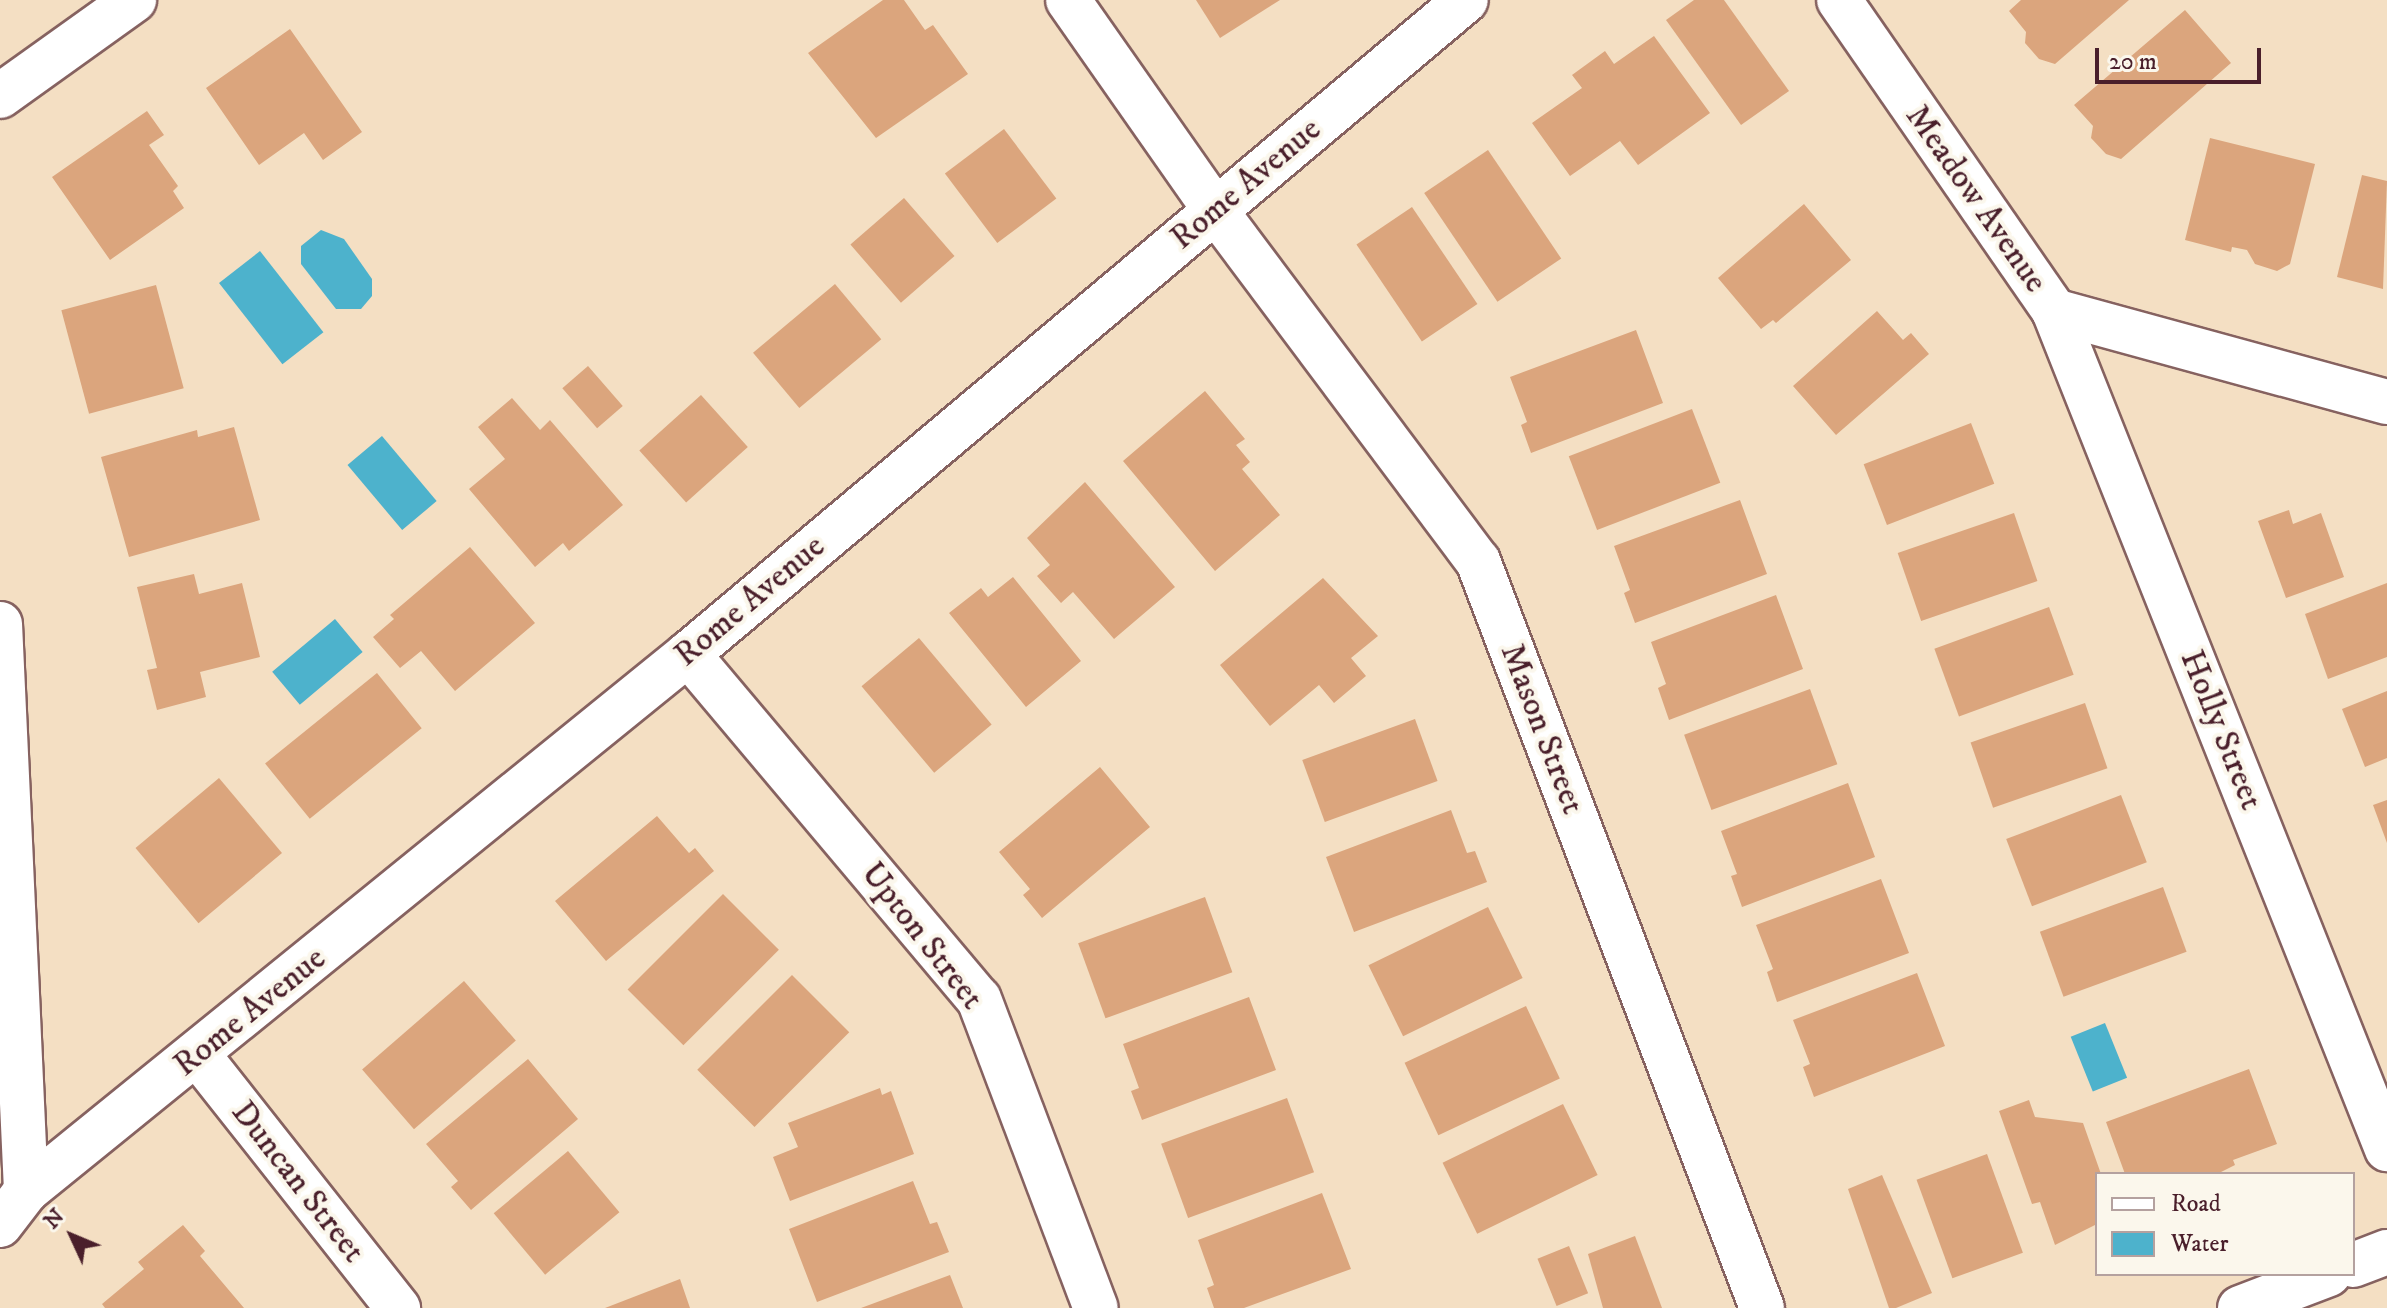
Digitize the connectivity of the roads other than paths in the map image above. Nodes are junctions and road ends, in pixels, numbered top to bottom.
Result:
1 (134, 0) edge
2 (1068, 0) edge
3 (1466, 0) edge
4 (1839, 0) edge
5 (0, 96) edge
6 (1215, 210) junction
7 (2054, 311) junction
8 (2387, 402) edge
9 (0, 624) edge
10 (688, 654) junction
11 (198, 1055) junction
12 (2387, 1149) edge
13 (26, 1191) junction
14 (0, 1225) edge
15 (2387, 1252) edge
16 (2355, 1264) edge
17 (2324, 1276) edge
18 (398, 1308) edge
19 (1096, 1308) edge
20 (1762, 1308) edge
21 (2240, 1308) edge

1 - 5 street
2 - 6 street, Mason Street
3 - 6 street, Rome Avenue
4 - 7 street, Meadow Avenue
6 - 10 street, Rome Avenue
6 - 20 street, Mason Street
7 - 8 street, Meadow Avenue
7 - 12 street, Holly Street
9 - 13 street
10 - 11 street, Rome Avenue
10 - 19 street, Upton Street
11 - 13 street, Rome Avenue
11 - 18 street, Duncan Street
13 - 14 street, Rome Avenue
15 - 16 street
17 - 21 street

